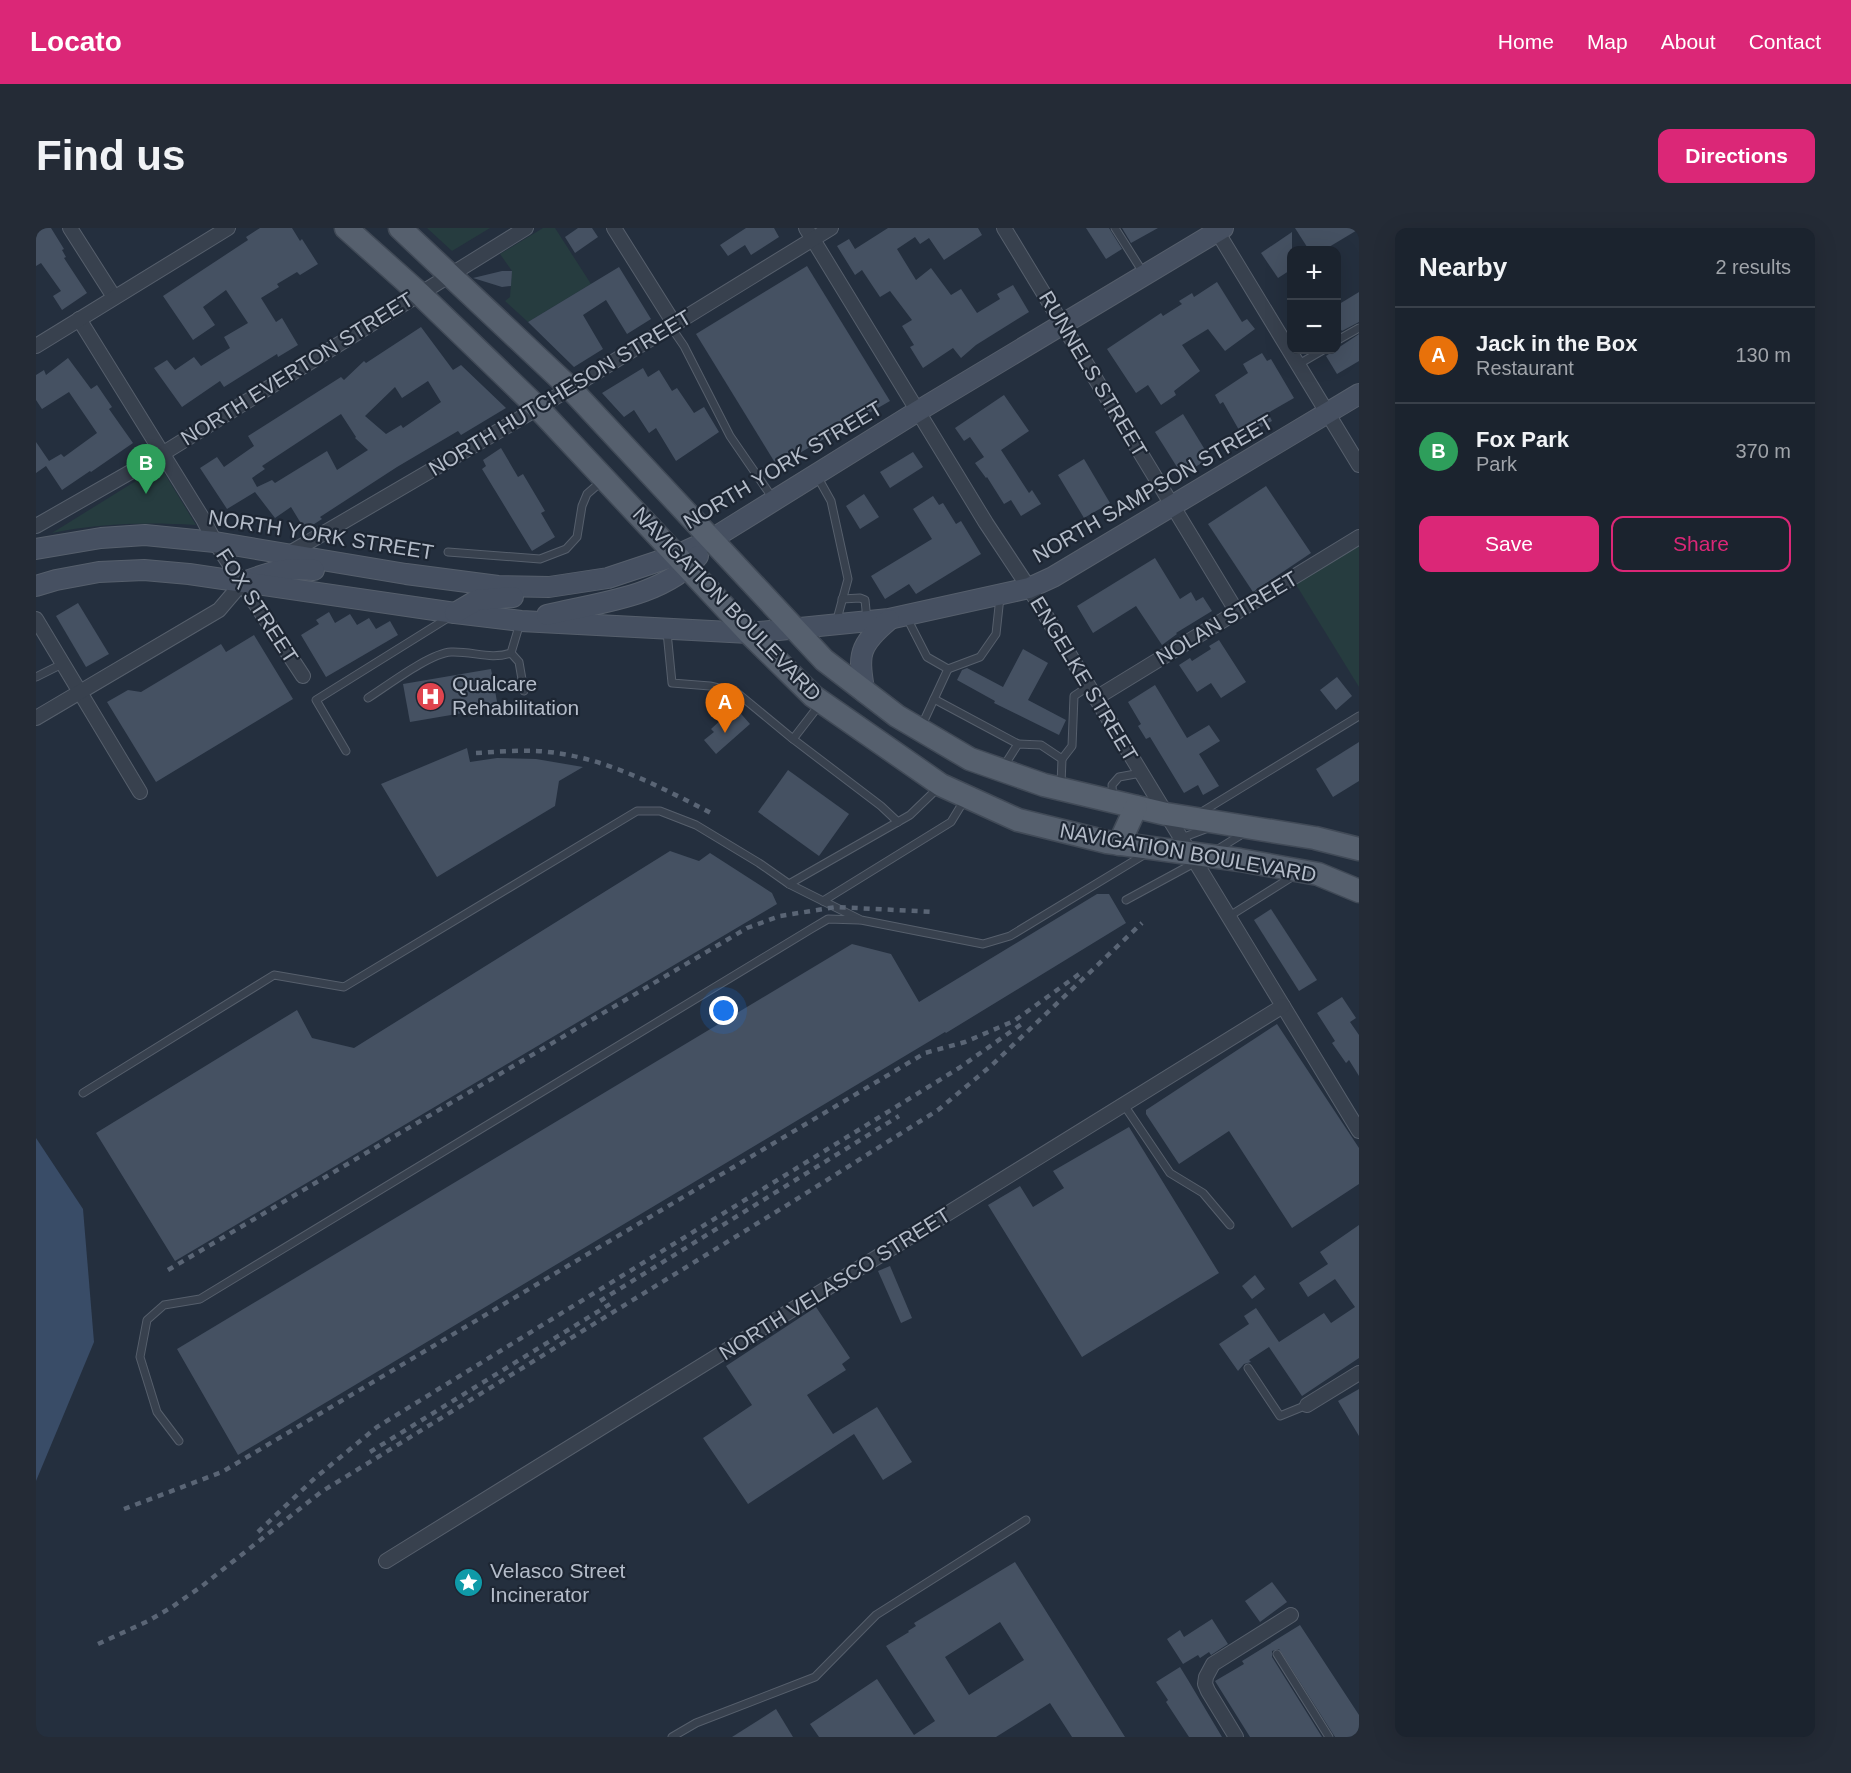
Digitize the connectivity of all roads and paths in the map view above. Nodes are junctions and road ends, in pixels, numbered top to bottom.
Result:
1 (70, 228) edge
2 (228, 228) edge
3 (346, 228) edge
4 (400, 228) edge
5 (526, 228) edge
6 (614, 228) edge
7 (831, 228) edge
8 (1005, 228) edge
9 (1115, 228) edge
10 (1219, 229) edge
11 (809, 234) edge
12 (450, 274) junction
13 (1145, 276) junction
14 (420, 294) junction
15 (114, 297) junction
16 (80, 319) junction
17 (1064, 325) junction
18 (673, 326) junction
19 (1359, 328) edge
20 (1341, 338) edge
21 (36, 346) edge
22 (1316, 354) edge
23 (1299, 364) junction
24 (570, 388) junction
25 (1359, 394) edge
26 (538, 408) junction
27 (918, 411) junction
28 (1329, 413) junction
29 (162, 454) junction
30 (1359, 465) edge
31 (816, 474) junction
32 (604, 479) junction
33 (774, 500) junction
34 (1173, 507) junction
35 (36, 526) edge
36 (1359, 537) edge
37 (712, 539) junction
38 (215, 542) junction
39 (36, 549) edge
40 (448, 552) dead end
41 (287, 555) junction
42 (683, 561) junction
43 (406, 574) junction
44 (242, 583) junction
45 (574, 584) junction
46 (36, 586) edge
47 (1029, 588) junction
48 (1000, 595) junction
49 (842, 599) junction
50 (1237, 612) junction
51 (455, 613) junction
52 (898, 618) junction
53 (520, 621) junction
54 (867, 622) junction
55 (37, 624) edge
56 (836, 625) junction
57 (667, 628) junction
58 (794, 628) junction
59 (749, 633) junction
60 (511, 653) junction
61 (64, 663) junction
62 (948, 669) junction
63 (303, 676) dead end
64 (36, 677) edge
65 (524, 691) dead end
66 (81, 692) junction
67 (1092, 692) junction
68 (866, 693) junction
69 (369, 698) dead end
70 (934, 699) junction
71 (822, 702) junction
72 (1359, 716) edge
73 (36, 718) edge
74 (920, 730) junction
75 (793, 739) junction
76 (1018, 744) junction
77 (346, 751) dead end
78 (969, 758) junction
79 (1062, 759) junction
80 (1001, 771) junction
81 (1141, 773) junction
82 (941, 785) junction
83 (1060, 789) junction
84 (140, 792) dead end
85 (967, 796) junction
86 (1113, 802) junction
87 (1136, 807) junction
88 (1166, 814) junction
89 (898, 822) junction
90 (1252, 828) junction
91 (1315, 838) junction
92 (1119, 844) junction
93 (1352, 844) edge
94 (1193, 846) junction
95 (1154, 849) junction
96 (1302, 871) junction
97 (1331, 879) junction
98 (789, 884) junction
99 (1359, 891) edge
100 (1126, 900) dead end
101 (824, 901) junction
102 (1228, 917) junction
103 (861, 920) junction
104 (1283, 1006) junction
105 (83, 1094) dead end
106 (1124, 1105) junction
107 (1357, 1124) edge
108 (1230, 1225) dead end
109 (1248, 1368) dead end
110 (1359, 1373) edge
111 (1306, 1405) joint
112 (179, 1441) dead end
113 (1026, 1520) dead end
114 (386, 1561) dead end
115 (1291, 1615) dead end
116 (1277, 1654) dead end
117 (672, 1737) edge
118 (1236, 1737) edge
119 (1329, 1737) edge

1 - 15 street
2 - 15 street
3 - 14 main road, NAVIGATION BOULEVARD
4 - 12 main road, NAVIGATION BOULEVARD
5 - 12 street, NORTH EVERTON STREET
6 - 18 street
7 - 11 street, NORTH HUTCHESON STREET
8 - 17 street, RUNNELS STREET
9 - 13 lane
10 - 13 main road, NORTH YORK STREET
10 - 23 street
11 - 18 street, NORTH HUTCHESON STREET
11 - 27 street, ENGELKE STREET
12 - 14 street, NORTH EVERTON STREET
12 - 24 main road, NAVIGATION BOULEVARD
13 - 17 main road, NORTH YORK STREET
14 - 26 main road, NAVIGATION BOULEVARD
14 - 29 street, NORTH EVERTON STREET
15 - 16 street
16 - 21 street
16 - 29 street, FOX STREET
17 - 27 main road, NORTH YORK STREET
17 - 34 street, RUNNELS STREET
18 - 24 street, NORTH HUTCHESON STREET
18 - 33 lane
19 - 20 lane
22 - 23 lane
23 - 28 street
24 - 26 street, NORTH HUTCHESON STREET
24 - 37 main road, NAVIGATION BOULEVARD
25 - 28 main road, NORTH SAMPSON STREET
26 - 32 main road, NAVIGATION BOULEVARD
26 - 41 street, NORTH HUTCHESON STREET
27 - 31 main road, NORTH YORK STREET
27 - 47 street, ENGELKE STREET
28 - 30 street
28 - 34 main road, NORTH SAMPSON STREET
29 - 35 street, NORTH EVERTON STREET
29 - 38 street, FOX STREET
31 - 33 main road, NORTH YORK STREET
31 - 49 lane
32 - 40 lane
32 - 42 main road, NAVIGATION BOULEVARD
33 - 37 main road, NORTH YORK STREET
34 - 47 main road, NORTH SAMPSON STREET
34 - 50 street, RUNNELS STREET
36 - 50 street, NOLAN STREET
37 - 42 main road, NORTH YORK STREET
37 - 58 main road, NAVIGATION BOULEVARD
38 - 39 main road, NORTH YORK STREET
38 - 41 main road, NORTH YORK STREET
38 - 44 street, FOX STREET
41 - 43 main road, NORTH YORK STREET
42 - 45 main road, NORTH YORK STREET
42 - 53 main road
42 - 59 main road, NAVIGATION BOULEVARD
43 - 44 main road
43 - 45 main road, NORTH YORK STREET
44 - 46 main road
44 - 51 main road
44 - 63 street, FOX STREET
44 - 66 street
45 - 51 main road
47 - 48 main road, NORTH SAMPSON STREET
47 - 67 street, ENGELKE STREET
48 - 52 main road, NORTH SAMPSON STREET
48 - 62 lane
49 - 54 lane
49 - 56 lane
50 - 67 street, NOLAN STREET
51 - 53 main road
51 - 77 lane
52 - 54 main road, NORTH SAMPSON STREET
52 - 62 lane
52 - 68 main road
53 - 57 main road
53 - 60 lane
54 - 56 main road, NORTH SAMPSON STREET
55 - 61 street
56 - 58 main road, NORTH SAMPSON STREET
57 - 59 main road
57 - 75 lane
58 - 59 main road, NORTH SAMPSON STREET
58 - 68 main road, NAVIGATION BOULEVARD
59 - 71 main road, NAVIGATION BOULEVARD
60 - 65 lane
60 - 69 lane
61 - 64 lane
61 - 66 street
62 - 70 lane
66 - 73 street
66 - 84 street
67 - 79 lane
67 - 81 street, ENGELKE STREET
68 - 74 main road, NAVIGATION BOULEVARD
70 - 74 lane
70 - 76 lane
71 - 75 lane
71 - 82 main road, NAVIGATION BOULEVARD
72 - 94 lane
74 - 78 main road, NAVIGATION BOULEVARD
75 - 89 lane
76 - 79 lane
76 - 80 lane
78 - 80 main road, NAVIGATION BOULEVARD
78 - 82 main road
78 - 85 main road
79 - 83 lane
80 - 83 main road, NAVIGATION BOULEVARD
81 - 86 lane
81 - 88 street, ENGELKE STREET
82 - 85 main road, NAVIGATION BOULEVARD
82 - 89 lane
83 - 86 main road, NAVIGATION BOULEVARD
85 - 92 main road, NAVIGATION BOULEVARD
85 - 101 lane
86 - 87 main road, NAVIGATION BOULEVARD
87 - 88 main road, NAVIGATION BOULEVARD
87 - 92 main road
88 - 94 main road, NAVIGATION BOULEVARD
89 - 98 lane
90 - 91 main road, NAVIGATION BOULEVARD
90 - 94 lane
90 - 94 main road, NAVIGATION BOULEVARD
91 - 93 main road, NAVIGATION BOULEVARD
91 - 96 main road
92 - 95 main road, NAVIGATION BOULEVARD
93 - 97 main road
94 - 95 main road, NAVIGATION BOULEVARD
94 - 96 main road, NAVIGATION BOULEVARD
94 - 100 lane
94 - 102 street
95 - 103 lane
96 - 97 main road, NAVIGATION BOULEVARD
96 - 102 lane
97 - 99 main road, NAVIGATION BOULEVARD
98 - 101 lane
98 - 105 lane
101 - 103 lane
102 - 104 street
103 - 112 lane
104 - 106 street, NORTH VELASCO STREET
104 - 107 street
106 - 108 lane
106 - 114 street, NORTH VELASCO STREET
109 - 111 lane
110 - 111 street
113 - 117 lane
115 - 118 street
116 - 119 lane

